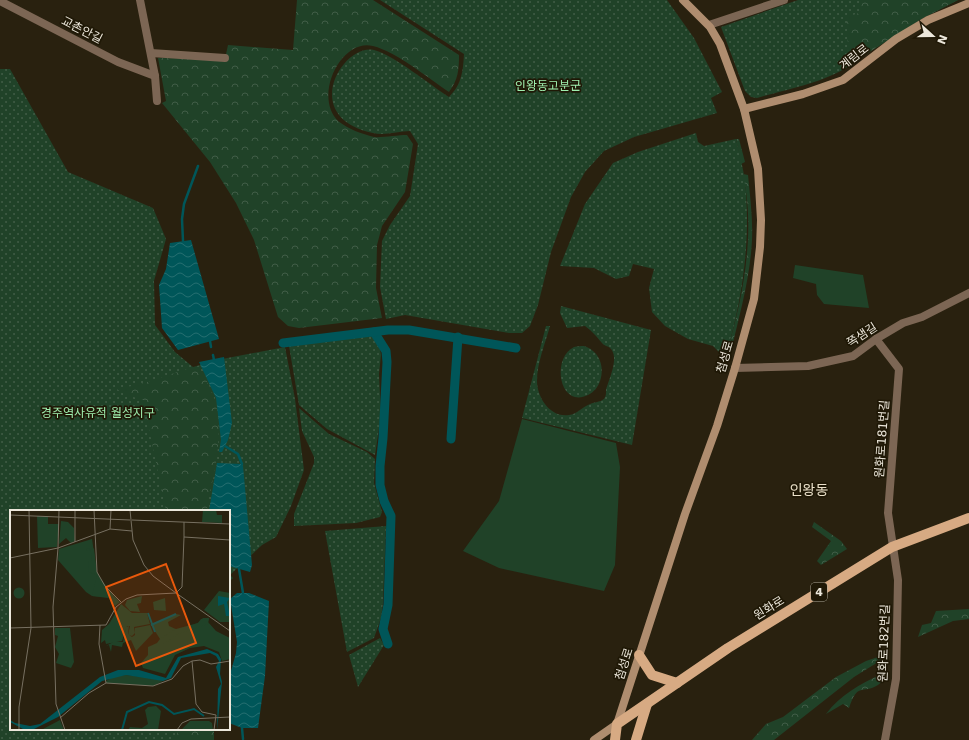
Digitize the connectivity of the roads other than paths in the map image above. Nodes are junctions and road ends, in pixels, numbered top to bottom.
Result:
1 (140, 0) edge
2 (682, 0) edge
3 (781, 0) edge
4 (0, 1) edge
5 (969, 3) edge
6 (709, 25) junction
7 (151, 53) junction
8 (225, 58) dead end
9 (155, 76) junction
10 (157, 101) dead end
11 (744, 110) junction
12 (969, 293) edge
13 (876, 339) junction
14 (735, 368) junction
15 (969, 518) edge
16 (892, 547) junction
17 (640, 655) junction
18 (677, 683) junction
19 (647, 704) junction
20 (617, 724) junction
21 (594, 740) edge
22 (615, 740) edge
23 (636, 740) edge
24 (885, 740) edge

1 - 7 street
2 - 6 street, 첨성로
3 - 6 street
4 - 9 street, 교촌안길
5 - 11 street, 계림로
6 - 11 street, 첨성로
7 - 8 street
7 - 9 street
9 - 10 street
11 - 14 street, 첨성로
12 - 13 street, 쪽샘길
13 - 14 street, 쪽샘길
13 - 16 street, 원화로181번길
14 - 17 street, 첨성로
15 - 16 main road, 원화로 / 4
16 - 18 main road, 원화로 / 4
16 - 24 street, 원화로182번길
17 - 18 main road
17 - 20 street, 첨성로
18 - 19 main road, 원화로 / 4
19 - 20 main road, 원화로 / 4
19 - 23 main road
20 - 21 street, 원화로
20 - 22 main road

